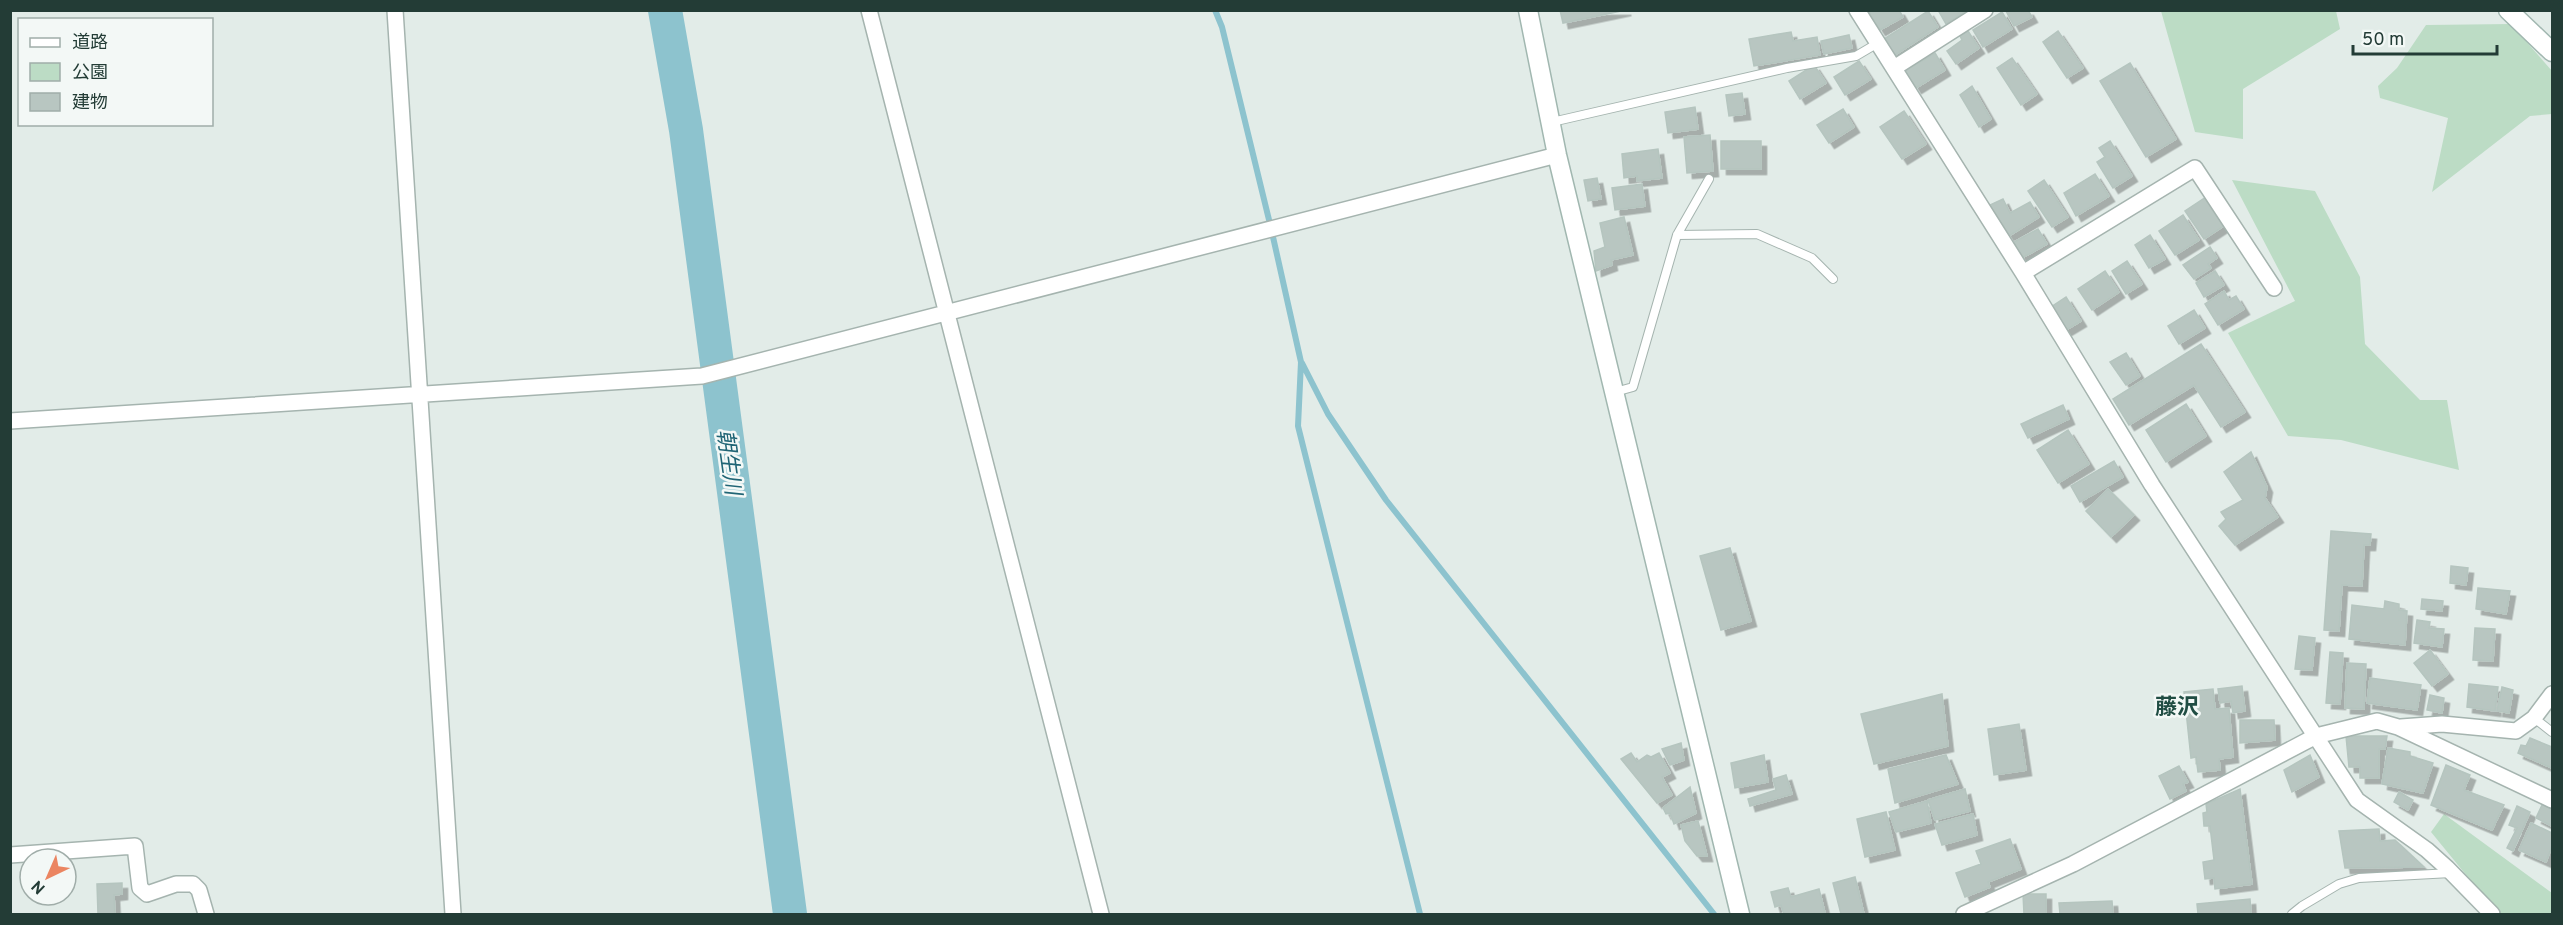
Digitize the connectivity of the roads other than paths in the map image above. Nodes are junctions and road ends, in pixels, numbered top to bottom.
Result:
1 (394, 10) edge
2 (869, 10) edge
3 (1528, 10) edge
4 (1857, 10) edge
5 (1985, 10) edge
6 (2508, 10) edge
7 (1878, 43) junction
8 (2553, 51) edge
9 (1894, 68) junction
10 (1550, 122) junction
11 (1557, 155) junction
12 (1709, 179) dead end
13 (1677, 235) junction
14 (2024, 273) junction
15 (1833, 279) dead end
16 (2274, 288) dead end
17 (948, 313) junction
18 (1614, 393) junction
19 (420, 396) junction
20 (10, 421) edge
21 (2553, 694) edge
22 (2534, 718) junction
23 (2398, 727) junction
24 (2553, 732) edge
25 (2316, 736) junction
26 (2553, 800) edge
27 (10, 855) edge
28 (2451, 873) junction
29 (206, 915) edge
30 (453, 915) edge
31 (1101, 915) edge
32 (1740, 915) edge
33 (1964, 915) edge
34 (2292, 915) edge
35 (2492, 915) edge

1 - 19 street
2 - 17 street
3 - 10 street
4 - 7 street
5 - 9 street
6 - 8 street
7 - 9 street
7 - 10 lane
9 - 14 street
10 - 11 street
11 - 17 street
11 - 18 street
12 - 13 lane
13 - 15 lane
13 - 18 lane
14 - 16 street
14 - 25 street
17 - 19 street
17 - 31 street
18 - 32 street
19 - 20 street
19 - 30 street
21 - 22 street
22 - 23 street
22 - 24 lane
23 - 25 street
23 - 26 street
25 - 28 street
25 - 33 street
27 - 29 street
28 - 34 lane
28 - 35 street

